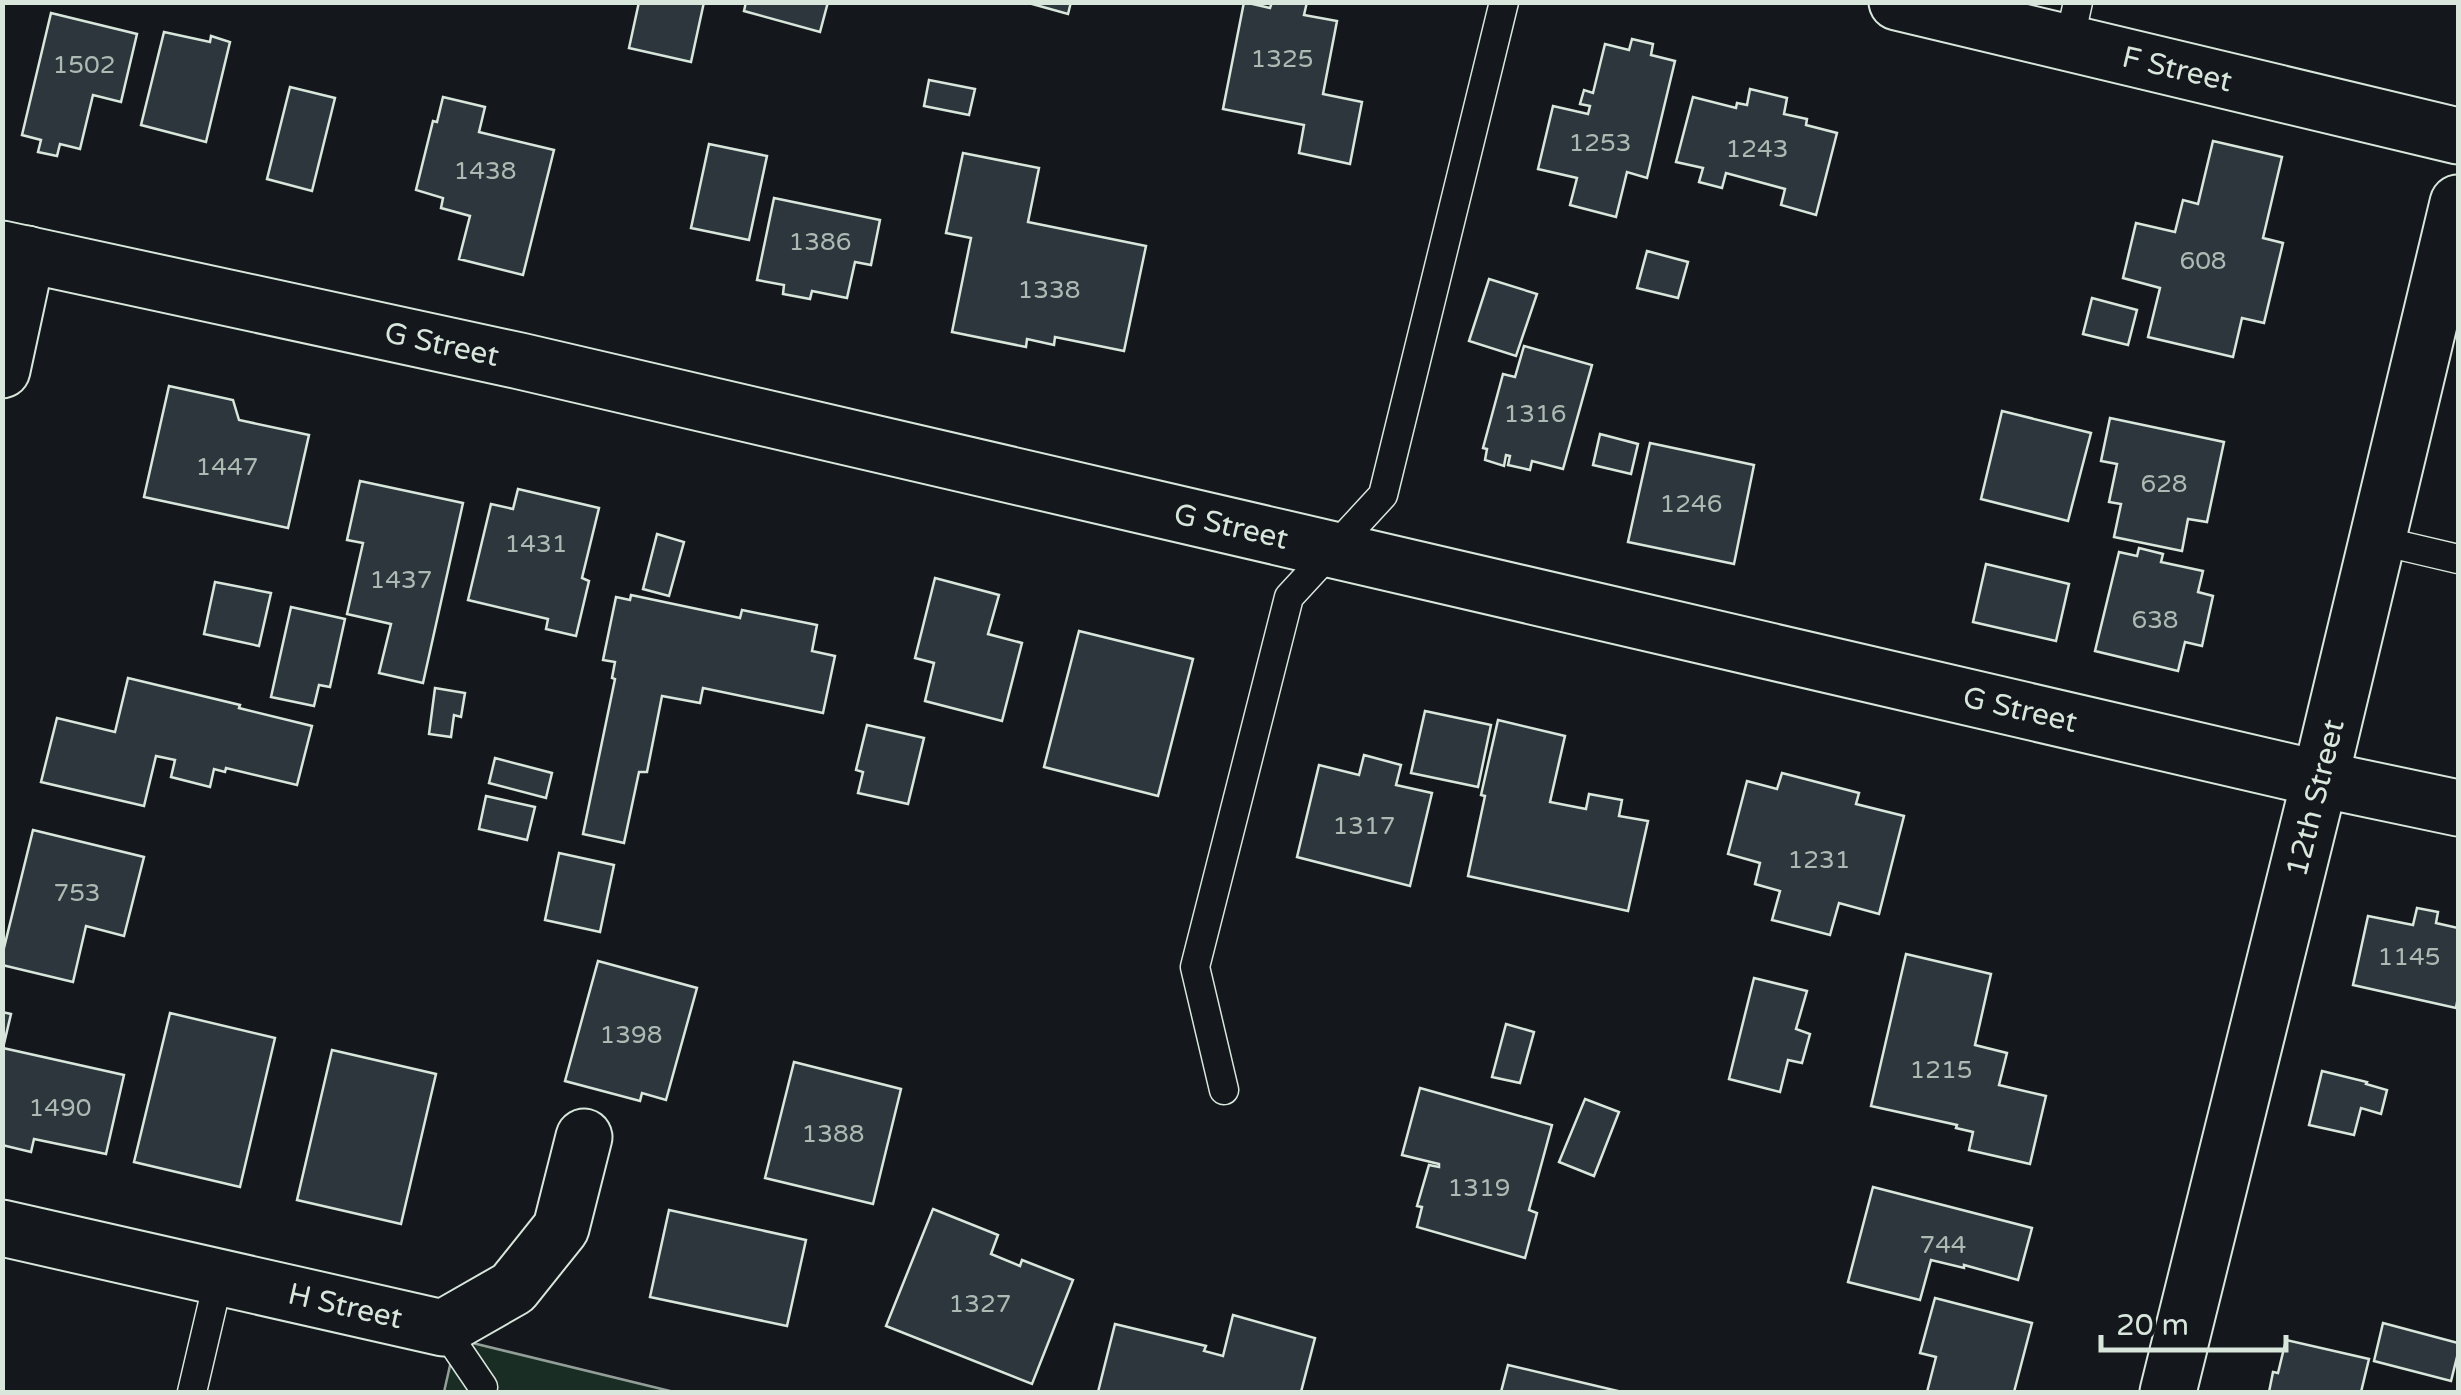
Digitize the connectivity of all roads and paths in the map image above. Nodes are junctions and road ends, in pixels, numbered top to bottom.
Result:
1 (1504, 2) edge
2 (1897, 2) edge
3 (2073, 23) edge
4 (2458, 136) edge
5 (2458, 203) edge
6 (15, 251) edge
7 (2, 370) edge
8 (2377, 540) junction
9 (1332, 550) junction
10 (2458, 559) edge
11 (2320, 779) junction
12 (2458, 808) edge
13 (1224, 1090) dead end
14 (584, 1137) dead end
15 (2, 1228) edge
16 (219, 1277) junction
17 (443, 1328) junction
18 (192, 1392) edge
19 (482, 1392) edge
20 (2168, 1392) edge

1 - 9 lane
2 - 3 street, F Street
3 - 4 street, F Street
5 - 8 street, 12th Street
6 - 7 street
6 - 9 street, G Street
8 - 10 lane
8 - 11 street, 12th Street
9 - 11 street, G Street
9 - 13 lane
11 - 12 street, G Street
11 - 20 street, 12th Street
14 - 17 street, H Street
15 - 16 street, H Street
16 - 17 street, H Street
16 - 18 lane
17 - 19 lane

